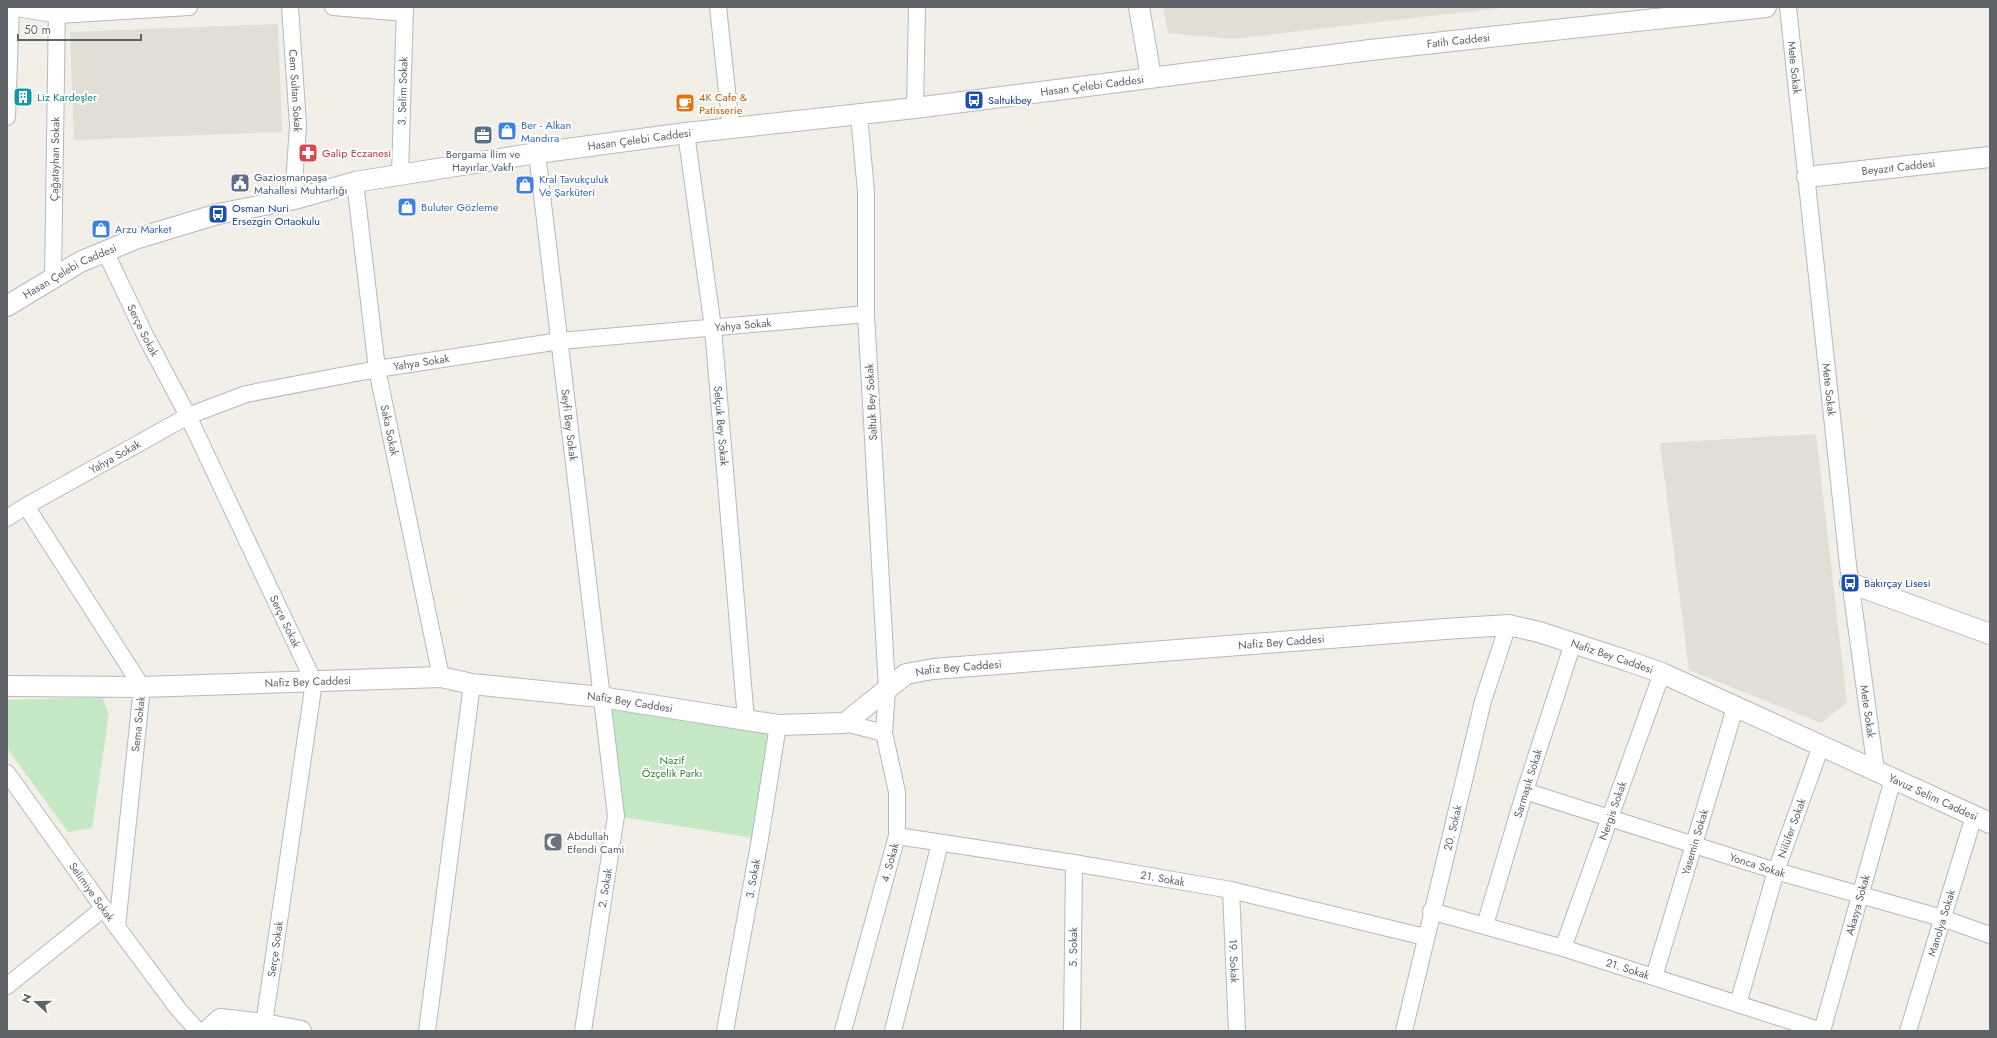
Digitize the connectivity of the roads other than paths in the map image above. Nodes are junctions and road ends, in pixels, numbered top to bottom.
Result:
1 (7, 7) edge
2 (11, 7) edge
3 (189, 7) edge
4 (290, 7) edge
5 (333, 7) edge
6 (718, 7) edge
7 (917, 7) edge
8 (1139, 7) edge
9 (1766, 7) edge
10 (1788, 7) edge
11 (405, 10) edge
12 (57, 11) edge
13 (1151, 77) junction
14 (915, 108) junction
15 (859, 115) junction
16 (7, 117) edge
17 (731, 128) junction
18 (686, 132) junction
19 (537, 153) junction
20 (1990, 157) edge
21 (400, 174) junction
22 (1807, 177) junction
23 (355, 182) junction
24 (295, 200) junction
25 (105, 251) junction
26 (53, 278) junction
27 (7, 306) edge
28 (866, 314) junction
29 (713, 328) junction
30 (560, 341) junction
31 (376, 369) junction
32 (188, 416) junction
33 (26, 506) junction
34 (7, 518) edge
35 (1850, 583) junction
36 (1508, 626) junction
37 (1990, 634) edge
38 (1573, 643) junction
39 (1662, 673) junction
40 (441, 677) junction
41 (314, 682) junction
42 (472, 684) junction
43 (7, 686) edge
44 (142, 687) junction
45 (887, 689) junction
46 (602, 697) junction
47 (1735, 708) junction
48 (746, 720) junction
49 (845, 723) junction
50 (778, 725) junction
51 (884, 734) junction
52 (1821, 746) junction
53 (7, 773) edge
54 (1885, 775) junction
55 (1525, 791) junction
56 (1610, 819) junction
57 (1982, 819) edge
58 (897, 836) junction
59 (940, 843) junction
60 (1694, 845) junction
61 (1074, 863) junction
62 (1776, 871) junction
63 (1230, 890) junction
64 (1861, 894) junction
65 (104, 908) junction
66 (1431, 911) junction
67 (1942, 918) junction
68 (1485, 925) junction
69 (117, 927) junction
70 (1990, 935) edge
71 (1425, 937) junction
72 (1564, 948) junction
73 (1654, 977) junction
74 (7, 986) edge
75 (1738, 1004) junction
76 (264, 1024) junction
77 (1783, 1025) edge
78 (198, 1031) edge
79 (207, 1031) edge
80 (301, 1031) edge
81 (427, 1031) edge
82 (583, 1031) edge
83 (725, 1031) edge
84 (843, 1031) edge
85 (893, 1031) edge
86 (1072, 1031) edge
87 (1236, 1031) edge
88 (1404, 1031) edge
89 (1822, 1031) edge
90 (1908, 1031) edge

1 - 2 street
2 - 12 street
2 - 16 street
3 - 12 street
4 - 24 street, Cem Sultan Sokak
5 - 11 street
6 - 17 street
7 - 14 street
8 - 13 street
9 - 13 street, Fatih Caddesi
10 - 22 street, Mete Sokak
11 - 21 street, 3. Selim Sokak
12 - 26 street, Çağatayhan Sokak
13 - 14 street, Hasan Çelebi Caddesi
14 - 15 street, Hasan Çelebi Caddesi
15 - 17 street, Hasan Çelebi Caddesi
15 - 28 street, Saltuk Bey Sokak
17 - 18 street, Hasan Çelebi Caddesi
18 - 19 street, Hasan Çelebi Caddesi
18 - 29 street, Selçuk Bey Sokak
19 - 21 street, Hasan Çelebi Caddesi
19 - 30 street, Seyfi Bey Sokak
20 - 22 street, Beyazıt Caddesi
21 - 23 street, Hasan Çelebi Caddesi
22 - 35 street, Mete Sokak
23 - 24 street, Hasan Çelebi Caddesi
23 - 31 street, Saka Sokak
24 - 25 street, Hasan Çelebi Caddesi
25 - 26 street, Hasan Çelebi Caddesi
25 - 32 street, Serçe Sokak
26 - 27 street, Hasan Çelebi Caddesi
28 - 29 street, Yahya Sokak
28 - 45 street, Saltuk Bey Sokak
29 - 30 street, Yahya Sokak
29 - 48 street, Selçuk Bey Sokak
30 - 31 street, Yahya Sokak
30 - 46 street, Seyfi Bey Sokak
31 - 32 street, Yahya Sokak
31 - 40 street, Saka Sokak
32 - 33 street, Yahya Sokak
32 - 41 street, Serçe Sokak
33 - 34 street, Yahya Sokak
33 - 44 street, Sema Sokak
35 - 37 street
35 - 54 street, Mete Sokak
36 - 38 street, Nafiz Bey Caddesi
36 - 45 street, Nafiz Bey Caddesi
36 - 66 street, 20. Sokak
38 - 39 street, Nafiz Bey Caddesi
38 - 55 street, Sarmaşık Sokak
39 - 47 street, Nafiz Bey Caddesi
39 - 56 street, Nergis Sokak
40 - 41 street, Nafiz Bey Caddesi
40 - 42 street, Nafiz Bey Caddesi
41 - 44 street, Nafiz Bey Caddesi
41 - 76 street, Serçe Sokak
42 - 46 street, Nafiz Bey Caddesi
42 - 81 street
43 - 44 street, Nafiz Bey Caddesi
44 - 69 street, Sema Sokak
45 - 49 street, Nafiz Bey Caddesi
45 - 51 street, 4. Sokak
46 - 48 street, Nafiz Bey Caddesi
46 - 82 street, 2. Sokak
47 - 52 street, Nafiz Bey Caddesi
47 - 60 street, Yasemin Sokak
48 - 50 street, Nafiz Bey Caddesi
49 - 50 street, Nafiz Bey Caddesi
49 - 51 street
50 - 83 street, 3. Sokak
51 - 58 street, 4. Sokak
52 - 54 street, Nafiz Bey Caddesi
52 - 62 street, Nilüfer Sokak
53 - 65 street, Selimiye Sokak
54 - 57 street, Yavuz Selim Caddesi
54 - 64 street, Akasya Sokak
55 - 56 street, Yonca Sokak
55 - 68 street, Sarmaşık Sokak
56 - 60 street, Yonca Sokak
56 - 72 street, Nergis Sokak
57 - 67 street, Manolya Sokak
58 - 59 street, 21. Sokak
58 - 84 street, 4. Sokak
59 - 61 street, 21. Sokak
59 - 85 street
60 - 62 street, Yonca Sokak
60 - 73 street, Yasemin Sokak
61 - 63 street, 21. Sokak
61 - 86 street, 5. Sokak
62 - 64 street, Yonca Sokak
62 - 75 street, Nilüfer Sokak
63 - 71 street, 21. Sokak
63 - 87 street, 19. Sokak
64 - 67 street, Yonca Sokak
64 - 89 street, Akasya Sokak
65 - 69 street, Selimiye Sokak
65 - 74 street
66 - 68 street, 21. Sokak
66 - 71 street, 20. Sokak
67 - 70 street, Yonca Sokak
67 - 90 street, Manolya Sokak
68 - 72 street, 21. Sokak
69 - 78 street, Selimiye Sokak
71 - 88 street, 20. Sokak
72 - 73 street, 21. Sokak
73 - 75 street, 21. Sokak
75 - 77 street, 21. Sokak
76 - 79 street
76 - 80 street
77 - 89 street, 21. Sokak

